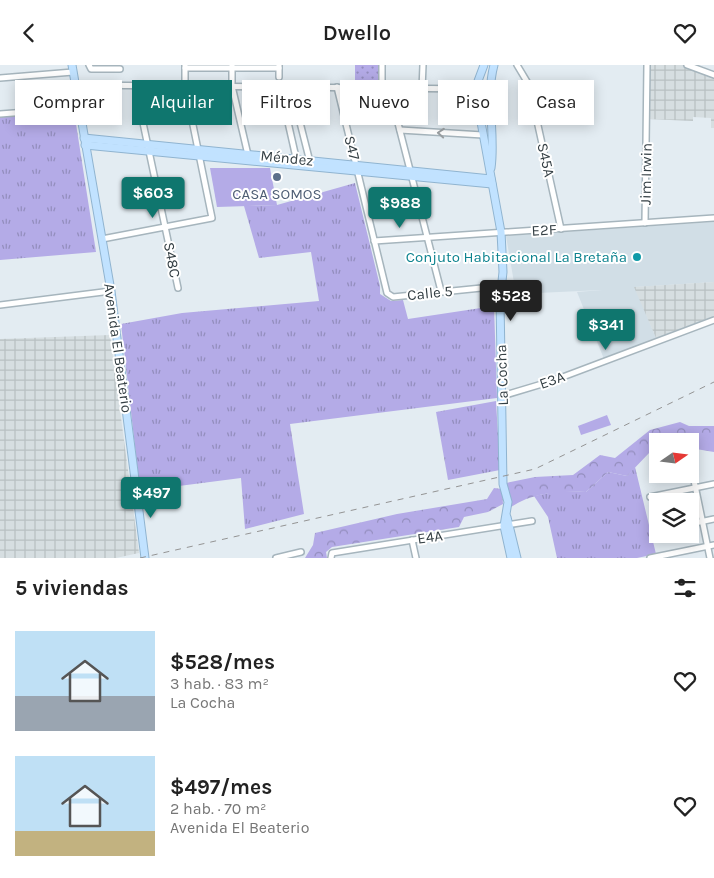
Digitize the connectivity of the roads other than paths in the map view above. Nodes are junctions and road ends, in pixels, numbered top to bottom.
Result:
1 (89, 65) edge
2 (382, 65) edge
3 (423, 65) edge
4 (484, 65) edge
5 (494, 65) edge
6 (517, 65) edge
7 (648, 65) edge
8 (687, 65) edge
9 (185, 66) edge
10 (232, 66) edge
11 (280, 66) edge
12 (73, 69) edge
13 (120, 69) dead end
14 (714, 75) edge
15 (279, 77) dead end
16 (0, 78) edge
17 (185, 80) edge
18 (232, 80) edge
19 (382, 80) edge
20 (422, 80) edge
21 (478, 80) edge
22 (526, 80) edge
23 (232, 86) joint
24 (242, 86) edge
25 (330, 87) edge
26 (337, 87) junction
27 (340, 87) edge
28 (15, 113) edge
29 (0, 114) edge
30 (82, 125) edge
31 (144, 125) edge
32 (193, 125) edge
33 (289, 125) edge
34 (300, 125) edge
35 (399, 125) edge
36 (480, 125) edge
37 (537, 125) edge
38 (400, 130) junction
39 (482, 135) junction
40 (84, 142) junction
41 (149, 148) junction
42 (198, 153) junction
43 (249, 158) junction
44 (298, 162) junction
45 (310, 164) junction
46 (357, 168) junction
47 (411, 173) junction
48 (491, 179) junction
49 (714, 218) edge
50 (645, 223) junction
51 (166, 227) junction
52 (562, 229) junction
53 (501, 232) junction
54 (427, 237) junction
55 (102, 239) junction
56 (374, 241) junction
57 (502, 286) junction
58 (178, 288) dead end
59 (110, 291) junction
60 (441, 291) junction
61 (389, 295) joint
62 (0, 305) edge
63 (714, 320) edge
64 (502, 396) junction
65 (695, 483) edge
66 (714, 484) edge
67 (696, 489) junction
68 (673, 493) edge
69 (714, 519) edge
70 (532, 521) dead end
71 (699, 522) edge
72 (702, 522) junction
73 (508, 525) junction
74 (412, 540) junction
75 (714, 545) edge
76 (708, 547) junction
77 (301, 552) dead end
78 (145, 558) edge
79 (276, 558) edge
80 (331, 558) edge
81 (416, 558) edge
82 (511, 558) edge
83 (517, 558) edge
84 (650, 558) edge
85 (710, 558) edge

1 - 13 street
2 - 19 street
3 - 20 street
4 - 21 street, La Cocha
5 - 48 street, La Cocha
6 - 22 street, S45A
7 - 50 street, Jim Irwin
8 - 14 street
9 - 10 street
9 - 17 street
10 - 11 street
10 - 18 street
11 - 15 street
12 - 16 street
23 - 24 street
23 - 43 street
25 - 26 street
26 - 27 street
26 - 46 street, S47
28 - 29 street
30 - 40 street, Avenida El Beaterio
31 - 41 street, S48C
32 - 42 street
33 - 44 street
34 - 45 street
35 - 38 street
36 - 39 street, La Cocha
37 - 52 street, S45A
39 -> 38 street
38 - 47 street
39 - 48 street, La Cocha
40 - 41 street, Méndez
40 - 55 street, Avenida El Beaterio
41 - 42 street, Méndez
41 - 51 street, S48C
42 - 43 street, Méndez
42 - 51 street
43 - 44 street, Méndez
44 - 45 street, Méndez
45 - 46 street, Méndez
46 - 47 street, Méndez
46 - 56 street, S47
47 - 48 street, Méndez
47 - 54 street
48 - 53 street, La Cocha
49 - 50 street, E2F
50 - 52 street, E2F
51 - 55 street
51 - 58 street, S48C
52 - 53 street, E2F
53 - 54 street, E2F
53 - 57 street, La Cocha
54 - 56 street, E2F
54 - 60 street
55 - 59 street, Avenida El Beaterio
56 - 61 street, S47
57 - 60 street, Calle 5
57 - 64 street, La Cocha
59 - 62 street
59 - 78 street, Avenida El Beaterio
60 - 61 street, Calle 5
63 - 64 street, E3A
64 - 73 street, La Cocha
65 - 67 street
66 - 67 street
67 - 68 street
67 - 72 street
69 - 72 street
70 - 73 street, E4A
71 - 72 street
72 - 76 street
73 - 74 street, E4A
73 - 82 street
73 - 83 street
74 - 80 street, E4A
74 - 81 street
75 - 76 street
76 - 84 street
76 - 85 street
77 - 79 street

